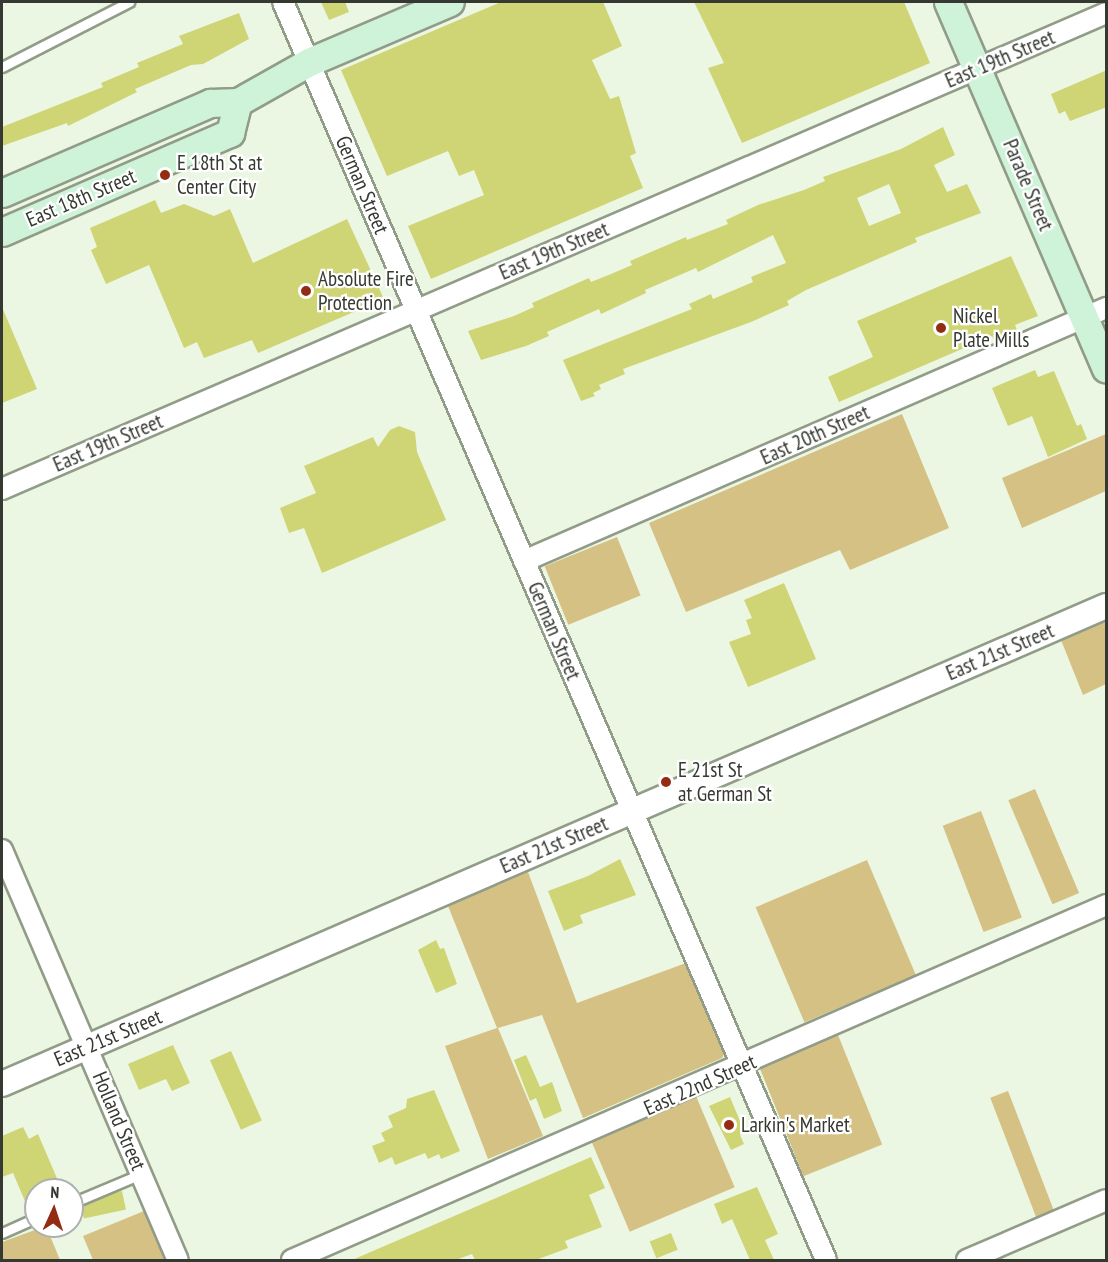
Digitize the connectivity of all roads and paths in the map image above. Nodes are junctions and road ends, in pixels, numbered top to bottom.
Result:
1 (129, 2) edge
2 (283, 2) edge
3 (450, 2) edge
4 (948, 2) edge
5 (1107, 13) edge
6 (309, 62) junction
7 (2, 67) edge
8 (977, 69) junction
9 (238, 102) junction
10 (2, 193) edge
11 (2, 232) edge
12 (416, 310) junction
13 (1096, 313) edge
14 (1107, 368) edge
15 (2, 489) edge
16 (524, 561) junction
17 (1107, 606) edge
18 (632, 811) junction
19 (2, 850) edge
20 (1107, 905) edge
21 (87, 1047) junction
22 (742, 1066) junction
23 (2, 1084) edge
24 (141, 1174) junction
25 (84, 1198) edge
26 (1107, 1200) edge
27 (24, 1223) edge
28 (2, 1233) edge
29 (178, 1260) edge
30 (292, 1260) edge
31 (826, 1260) edge
32 (967, 1260) edge

1 - 7 lane
2 - 6 street, German Street
3 - 6 main road, East 18th Street
4 - 8 main road, Parade Street
5 - 8 street, East 19th Street
6 - 9 main road, East 18th Street
6 - 12 street, German Street
8 - 12 street, East 19th Street
8 - 13 main road, Parade Street
9 - 10 main road, East 18th Street
9 - 11 main road, East 18th Street
12 - 15 street, East 19th Street
12 - 16 street, German Street
13 - 14 main road, Parade Street
13 - 16 street, East 20th Street
16 - 18 street, German Street
17 - 18 street, East 21st Street
18 - 21 street, East 21st Street
18 - 22 street, German Street
19 - 21 street, Holland Street
20 - 22 street, East 22nd Street
21 - 23 street, East 21st Street
21 - 24 street, Holland Street
22 - 30 street, East 22nd Street
22 - 31 street, German Street
24 - 25 lane
24 - 29 street, Holland Street
26 - 32 street
27 - 28 lane

